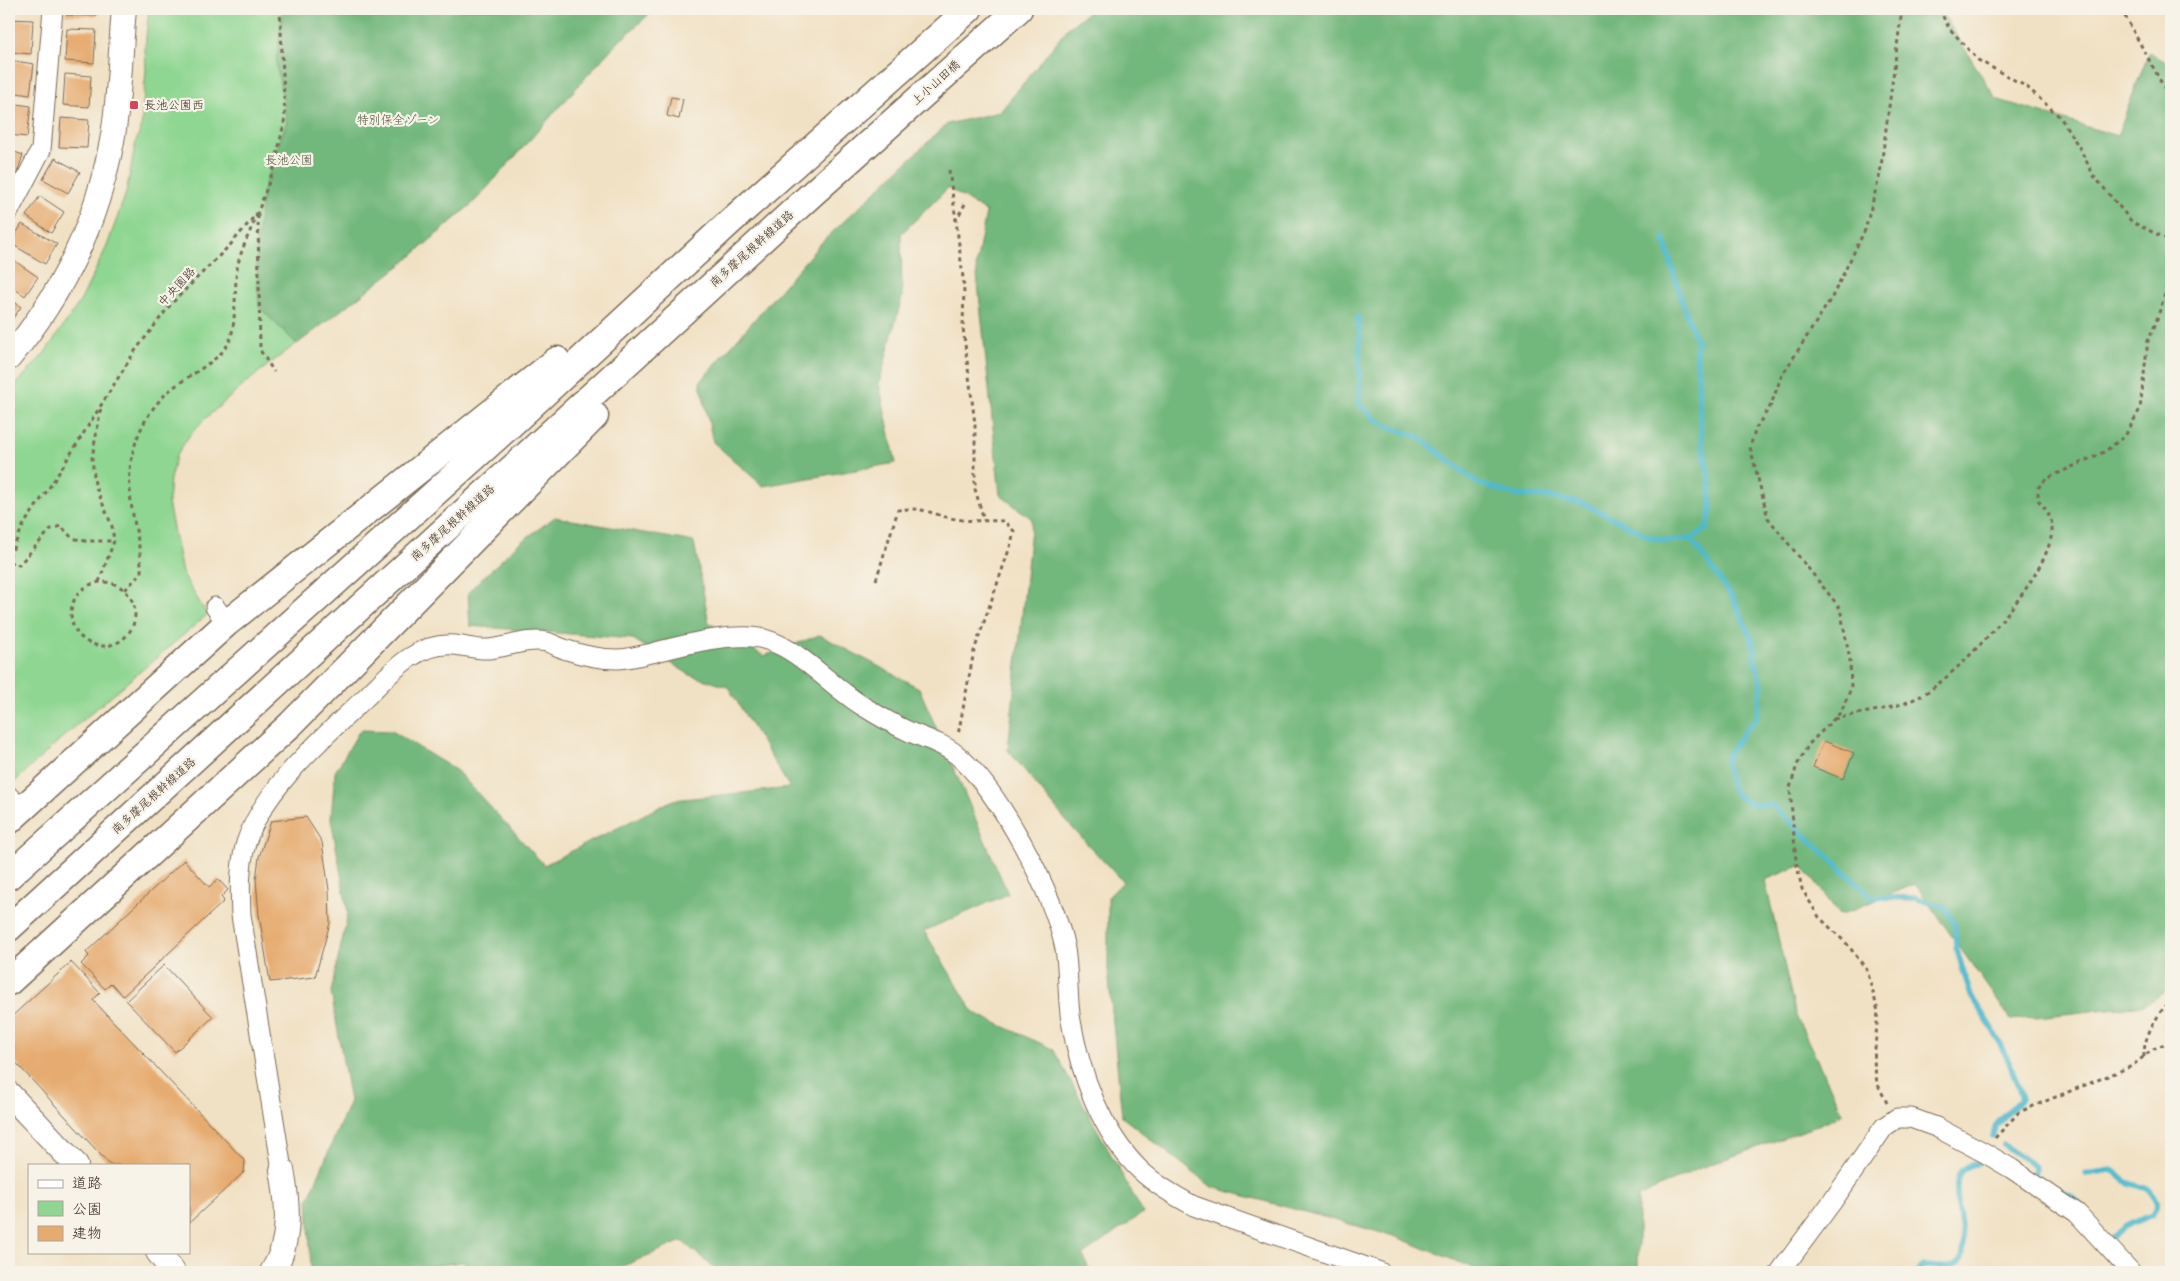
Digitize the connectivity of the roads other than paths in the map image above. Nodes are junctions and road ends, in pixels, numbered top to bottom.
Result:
1 (53, 9) edge
2 (124, 9) edge
3 (969, 9) edge
4 (1019, 9) edge
5 (875, 139) joint
6 (812, 194) junction
7 (9, 211) edge
8 (731, 221) junction
9 (9, 358) edge
10 (14, 806) edge
11 (9, 876) edge
12 (9, 928) edge
13 (9, 982) edge
14 (9, 1094) edge
15 (75, 1164) edge
16 (282, 1170) joint
17 (160, 1254) edge
18 (173, 1272) edge
19 (272, 1272) edge
20 (1380, 1272) edge
21 (1780, 1272) edge
22 (2131, 1272) edge

1 - 7 street
2 - 9 street
3 - 8 main road
4 - 5 main road, 上小山田橋
5 - 6 main road, 南多摩尾根幹線道路
6 - 12 main road, 南多摩尾根幹線道路
6 - 13 main road
8 - 10 main road
8 - 11 main road
14 - 15 street
16 - 19 street
16 - 20 street
17 - 18 street
21 - 22 street

